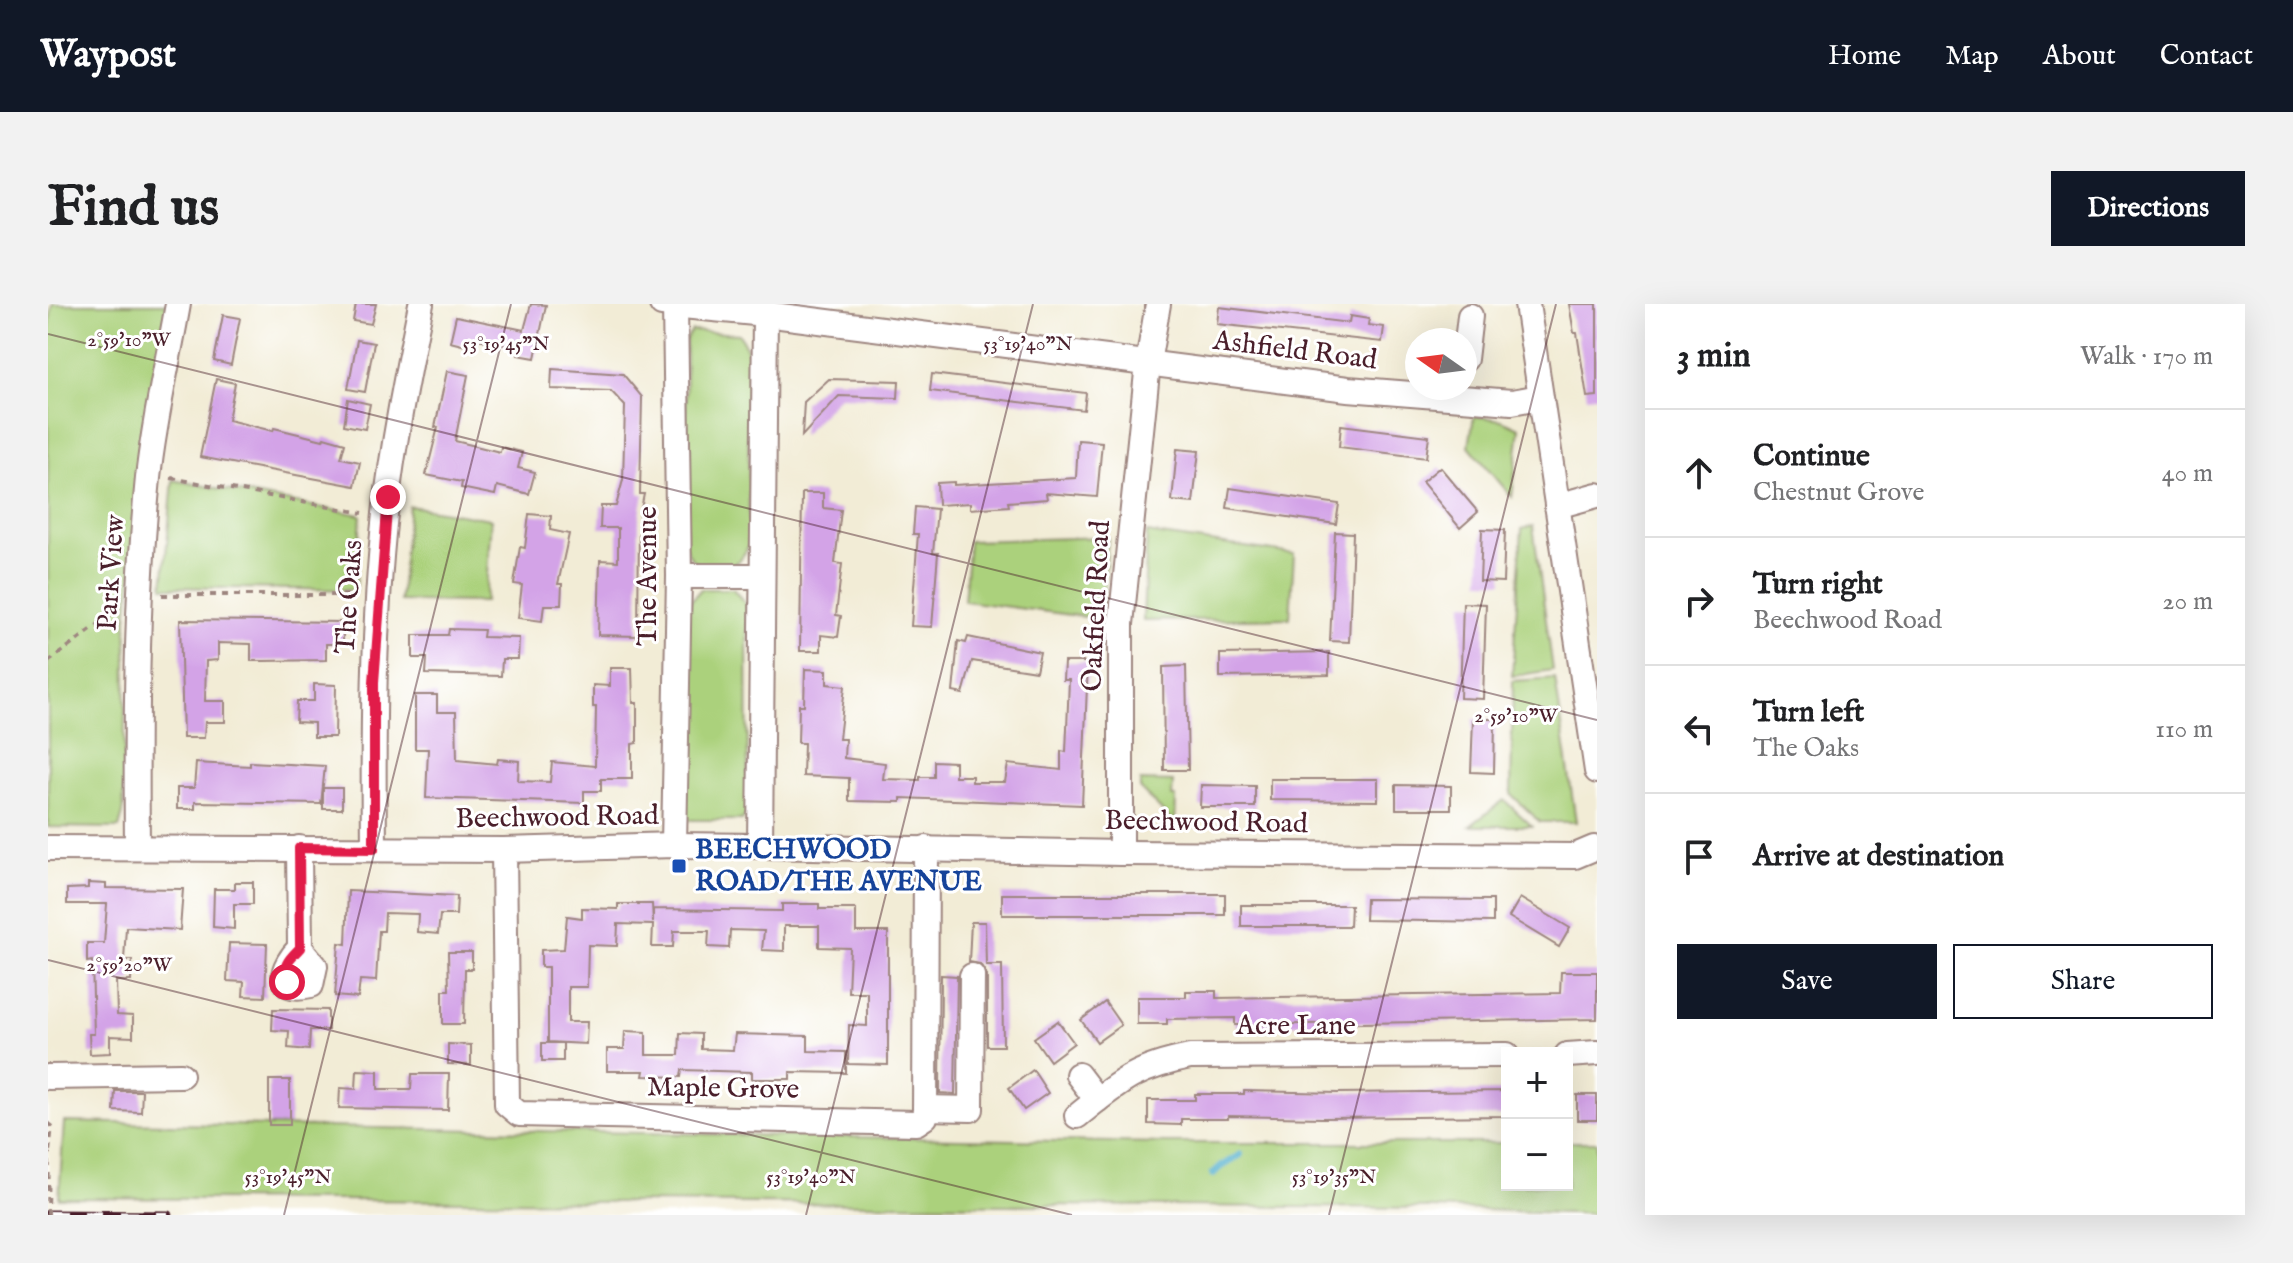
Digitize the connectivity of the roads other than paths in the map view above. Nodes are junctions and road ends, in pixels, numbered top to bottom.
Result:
1 (178, 304) edge
2 (421, 304) edge
3 (1158, 304) edge
4 (1527, 304) edge
5 (668, 305) edge
6 (765, 314) junction
7 (1470, 316) dead end
8 (1469, 328) edge
9 (1148, 363) junction
10 (1405, 391) edge
11 (1477, 396) edge
12 (1540, 397) junction
13 (1597, 495) edge
14 (1557, 506) junction
15 (679, 576) junction
16 (761, 576) junction
17 (1597, 771) edge
18 (674, 845) junction
19 (760, 846) junction
20 (48, 848) edge
21 (137, 848) junction
22 (299, 848) junction
23 (926, 848) junction
24 (1596, 848) edge
25 (374, 849) junction
26 (504, 850) junction
27 (1121, 853) junction
28 (300, 948) dead end
29 (972, 976) dead end
30 (1597, 1053) edge
31 (1501, 1055) edge
32 (1573, 1055) edge
33 (181, 1075) dead end
34 (1078, 1075) dead end
35 (48, 1077) edge
36 (1097, 1100) junction
37 (925, 1108) junction
38 (1077, 1116) dead end

1 - 21 street, Park View
2 - 25 street, The Oaks
3 - 9 street, Oakfield Road
4 - 12 street
5 - 6 street, Ashfield Road
5 - 15 street, The Avenue
6 - 9 street, Ashfield Road
6 - 16 street
7 - 8 street
9 - 10 street, Ashfield Road
9 - 27 street, Oakfield Road
11 - 12 street, Ashfield Road
12 - 14 street
13 - 14 street
14 - 17 street
15 - 16 street
15 - 18 street, The Avenue
16 - 19 street
18 - 19 street, Beechwood Road
18 - 26 street, Beechwood Road
19 - 23 street, Beechwood Road
20 - 21 street, Beechwood Road
21 - 22 street, Beechwood Road
22 - 25 street, Beechwood Road
22 - 28 street
23 - 27 street, Beechwood Road
23 - 37 street
24 - 27 street, Beechwood Road
25 - 26 street, Beechwood Road
26 - 37 street, Maple Grove
29 - 37 street
30 - 32 street
31 - 36 street, Acre Lane
33 - 35 street
34 - 36 street
36 - 38 street, Acre Lane

